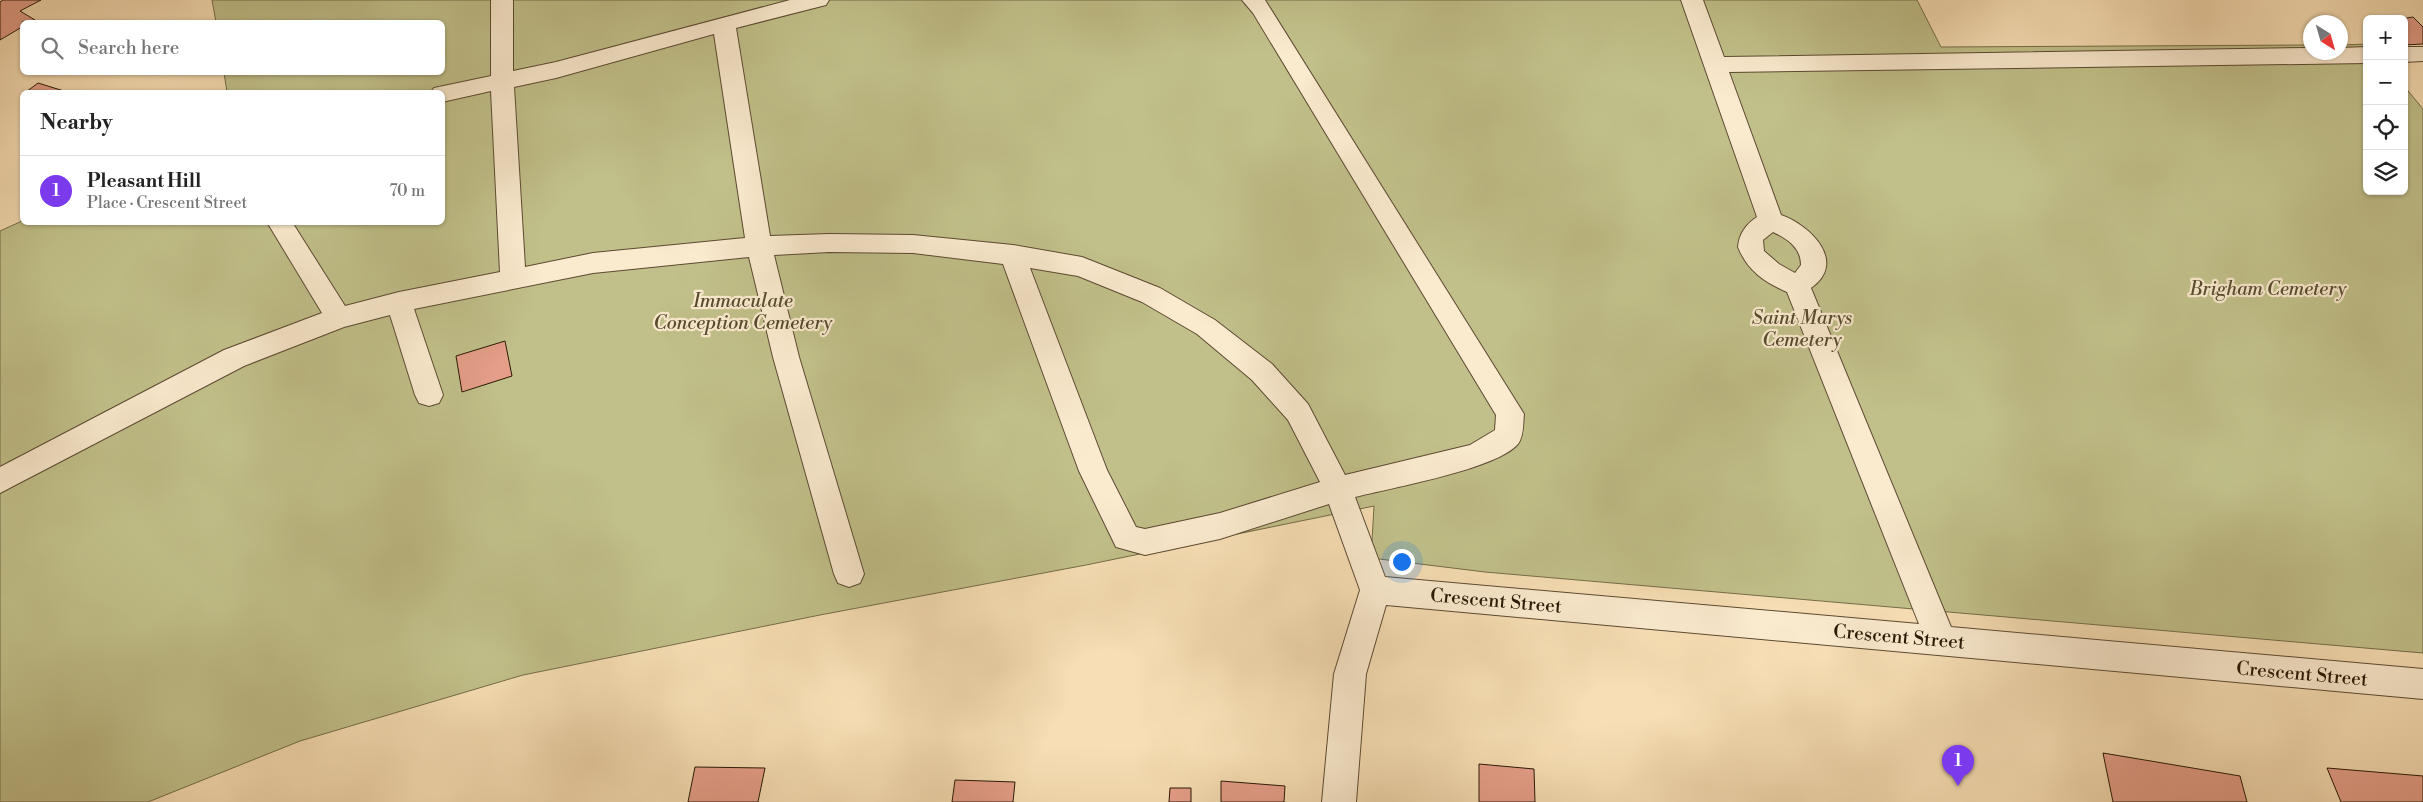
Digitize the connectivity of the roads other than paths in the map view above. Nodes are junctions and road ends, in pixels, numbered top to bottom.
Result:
1 (502, 0) edge
2 (818, 0) edge
3 (1253, 0) edge
4 (1692, 0) edge
5 (724, 24) junction
6 (2423, 54) edge
7 (2408, 55) edge
8 (2363, 56) edge
9 (1714, 65) junction
10 (502, 83) junction
11 (445, 93) edge
12 (1770, 221) junction
13 (281, 225) edge
14 (760, 246) junction
15 (1013, 255) junction
16 (513, 279) junction
17 (1796, 285) junction
18 (399, 302) junction
19 (339, 318) junction
20 (429, 395) dead end
21 (0, 481) edge
22 (1338, 489) junction
23 (849, 574) dead end
24 (1375, 590) junction
25 (1941, 641) junction
26 (2423, 684) edge
27 (1339, 802) edge

1 - 10 street
2 - 5 street
3 - 22 street
4 - 9 street
5 - 10 street
5 - 14 street
6 - 7 street
8 - 9 street
9 - 12 street
10 - 11 street
10 - 16 street
12 - 17 street
12 - 17 street
13 - 19 street
14 - 15 street
14 - 16 street
14 - 23 street
15 - 22 street
15 - 22 street
16 - 18 street
17 - 25 street
18 - 19 street
18 - 20 street
19 - 21 street
22 - 24 street
24 - 25 street, Crescent Street
24 - 27 street
25 - 26 street, Crescent Street

